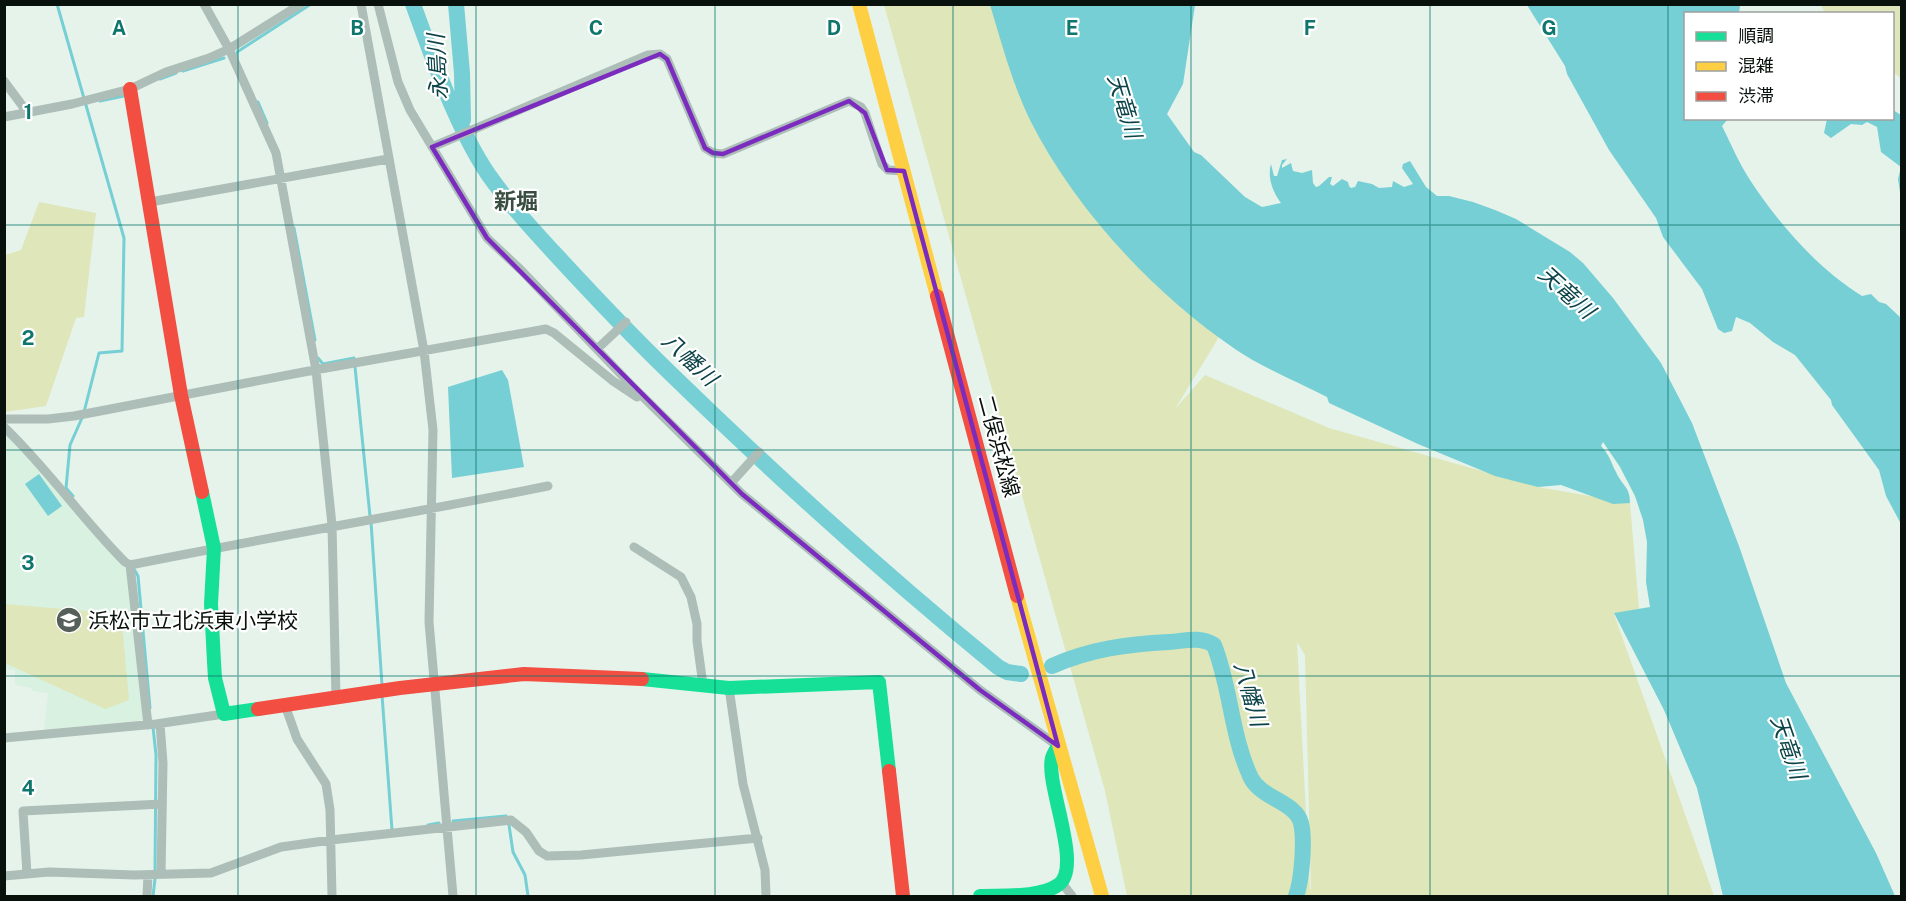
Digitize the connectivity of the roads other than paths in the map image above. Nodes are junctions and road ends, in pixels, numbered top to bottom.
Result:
1 (204, 4) edge
2 (301, 4) edge
3 (361, 4) edge
4 (378, 4) edge
5 (859, 4) edge
6 (229, 49) junction
7 (4, 81) edge
8 (130, 89) junction
9 (27, 112) junction
10 (4, 117) edge
11 (432, 147) junction
12 (388, 159) junction
13 (904, 171) junction
14 (280, 178) junction
15 (150, 202) junction
16 (626, 322) dead end
17 (597, 349) junction
18 (424, 351) junction
19 (316, 370) junction
20 (181, 394) junction
21 (658, 412) junction
22 (4, 419) edge
23 (4, 427) edge
24 (759, 452) dead end
25 (731, 483) junction
26 (548, 486) dead end
27 (432, 507) junction
28 (332, 525) junction
29 (634, 547) dead end
30 (214, 548) junction
31 (130, 565) junction
32 (436, 683) junction
33 (703, 685) junction
34 (729, 688) junction
35 (336, 698) junction
36 (285, 705) junction
37 (224, 714) junction
38 (154, 724) junction
39 (4, 738) edge
40 (1058, 746) junction
41 (158, 804) junction
42 (448, 826) junction
43 (758, 838) junction
44 (331, 840) junction
45 (27, 874) junction
46 (161, 874) junction
47 (148, 875) junction
48 (4, 876) edge
49 (1062, 883) junction
50 (147, 897) edge
51 (332, 897) edge
52 (453, 897) edge
53 (766, 897) edge
54 (903, 897) edge
55 (980, 897) edge
56 (1072, 897) edge
57 (1102, 897) edge

1 - 6 street
2 - 6 street
3 - 12 street
4 - 11 street
5 - 13 street, 二俣浜松線
6 - 8 street
6 - 14 street
7 - 9 street
8 - 9 street
8 - 15 street
9 - 10 street
11 - 13 street
11 - 17 street
12 - 14 street
12 - 18 street
13 - 40 street, 二俣浜松線
14 - 15 street
14 - 19 street
15 - 20 street
16 - 17 street
17 - 21 street
18 - 19 street
18 - 21 street
18 - 27 street
19 - 20 street
19 - 28 street
20 - 22 street
20 - 30 street
21 - 25 street
23 - 31 street
24 - 25 street
25 - 40 street
26 - 27 street
27 - 28 street
27 - 32 street
28 - 30 street
28 - 35 street
29 - 33 street
30 - 31 street
30 - 37 street
31 - 38 street
32 - 33 street
32 - 35 street
32 - 42 street
33 - 34 street
34 - 43 street
34 - 54 street
35 - 36 street
36 - 37 street
36 - 44 street
37 - 38 street
38 - 39 street
38 - 41 street
40 - 49 street
40 - 57 street, 二俣浜松線
41 - 45 street
41 - 46 street
42 - 43 street
42 - 44 street
42 - 52 street
43 - 53 street
44 - 46 street
44 - 51 street
45 - 47 street
45 - 48 street
46 - 47 street
47 - 50 street
49 - 55 street
49 - 56 street

